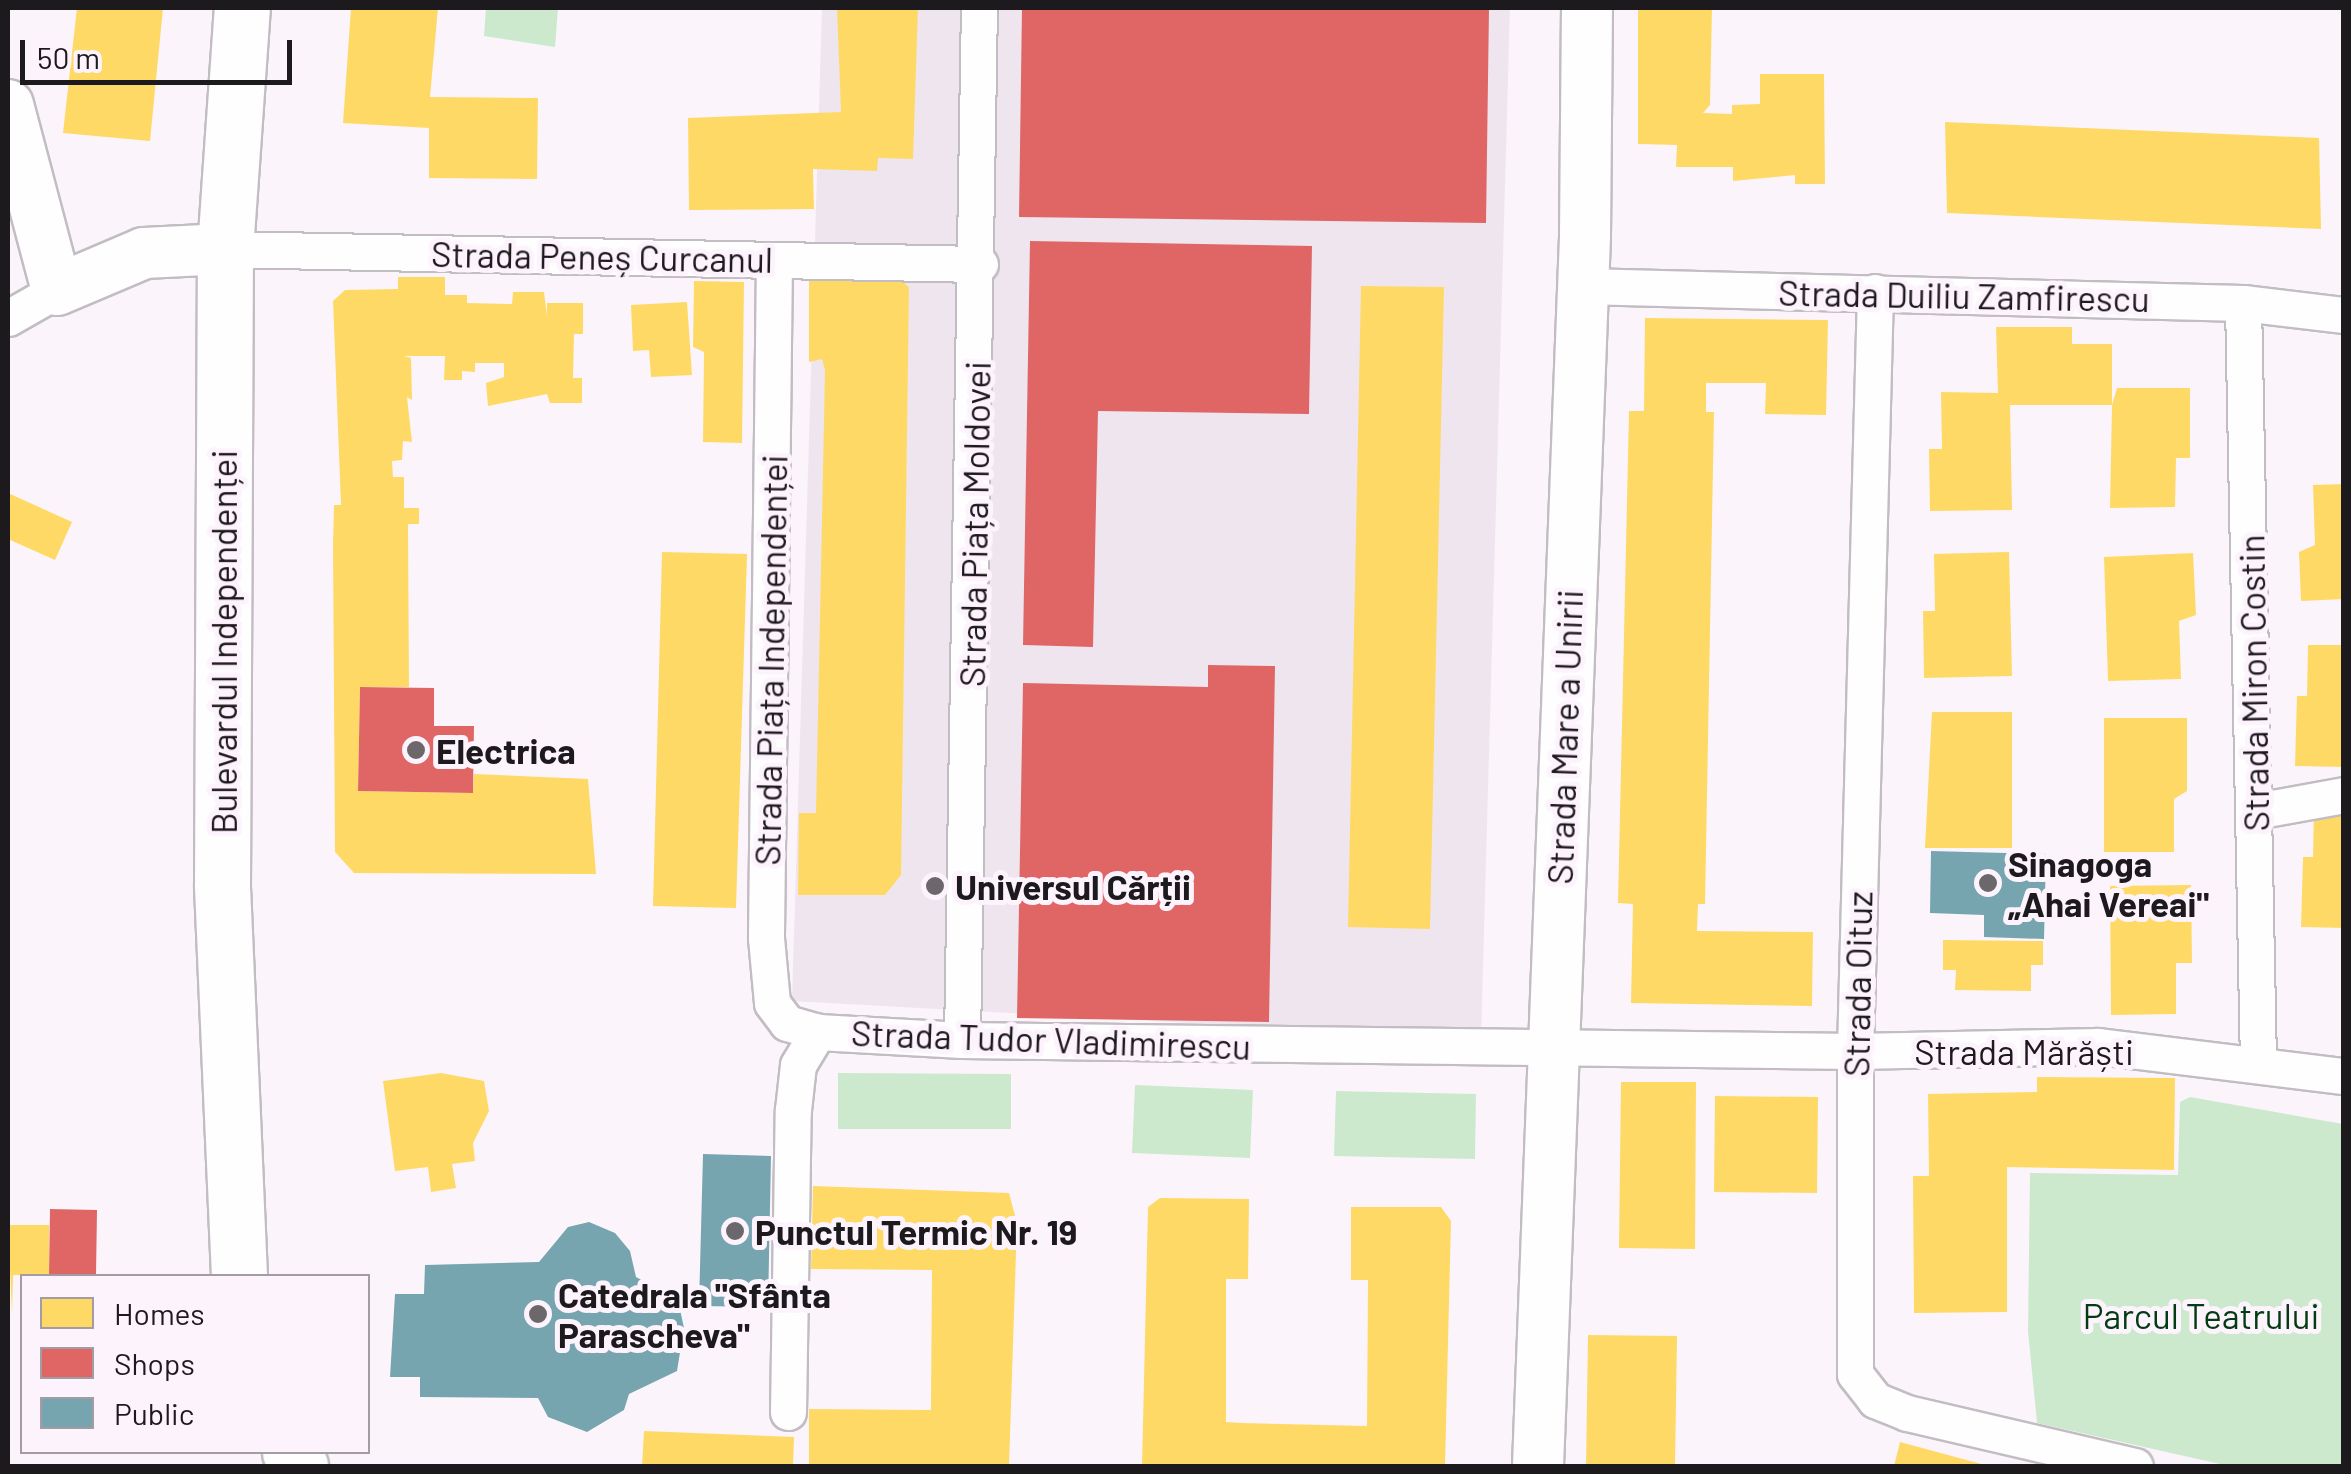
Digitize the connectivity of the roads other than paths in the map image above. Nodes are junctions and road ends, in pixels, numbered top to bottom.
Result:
1 (242, 8) edge
2 (980, 8) edge
3 (1586, 8) edge
4 (8, 105) edge
5 (225, 249) junction
6 (774, 260) junction
7 (980, 264) junction
8 (1583, 286) junction
9 (57, 290) junction
10 (1875, 292) junction
11 (2243, 302) junction
12 (2344, 315) edge
13 (8, 318) edge
14 (2344, 795) edge
15 (2256, 811) junction
16 (818, 1032) junction
17 (962, 1040) junction
18 (1550, 1047) junction
19 (1855, 1051) junction
20 (2258, 1064) junction
21 (2344, 1076) edge
22 (239, 1274) edge
23 (788, 1412) dead end
24 (1538, 1466) edge
25 (2135, 1466) edge

1 - 5 main road, Bulevardul Independenței
2 - 7 street, Strada Piața Moldovei
3 - 8 main road, Strada Mare a Unirii
4 - 9 main road
5 - 6 street, Strada Peneș Curcanul
5 - 9 main road
5 - 22 main road, Bulevardul Independenței
6 - 7 street, Strada Peneș Curcanul
6 - 16 street, Strada Piața Independenței
7 - 17 street, Strada Piața Moldovei
8 - 10 street, Strada Duiliu Zamfirescu
8 - 18 main road, Strada Mare a Unirii
9 - 13 street
10 - 11 street, Strada Duiliu Zamfirescu
10 - 19 street, Strada Oituz
11 - 12 street, Strada Duiliu Zamfirescu
11 - 15 street, Strada Miron Costin
14 - 15 street
15 - 20 street, Strada Miron Costin
16 - 17 street, Strada Tudor Vladimirescu
16 - 23 street, Strada Tudor Vladimirescu
17 - 18 street, Strada Tudor Vladimirescu
18 - 19 street, Strada Mărăști
18 - 24 main road, Strada Mare a Unirii
19 - 20 street, Strada Mărăști
19 - 25 street, Strada Oituz
20 - 21 street, Strada Mărăști

